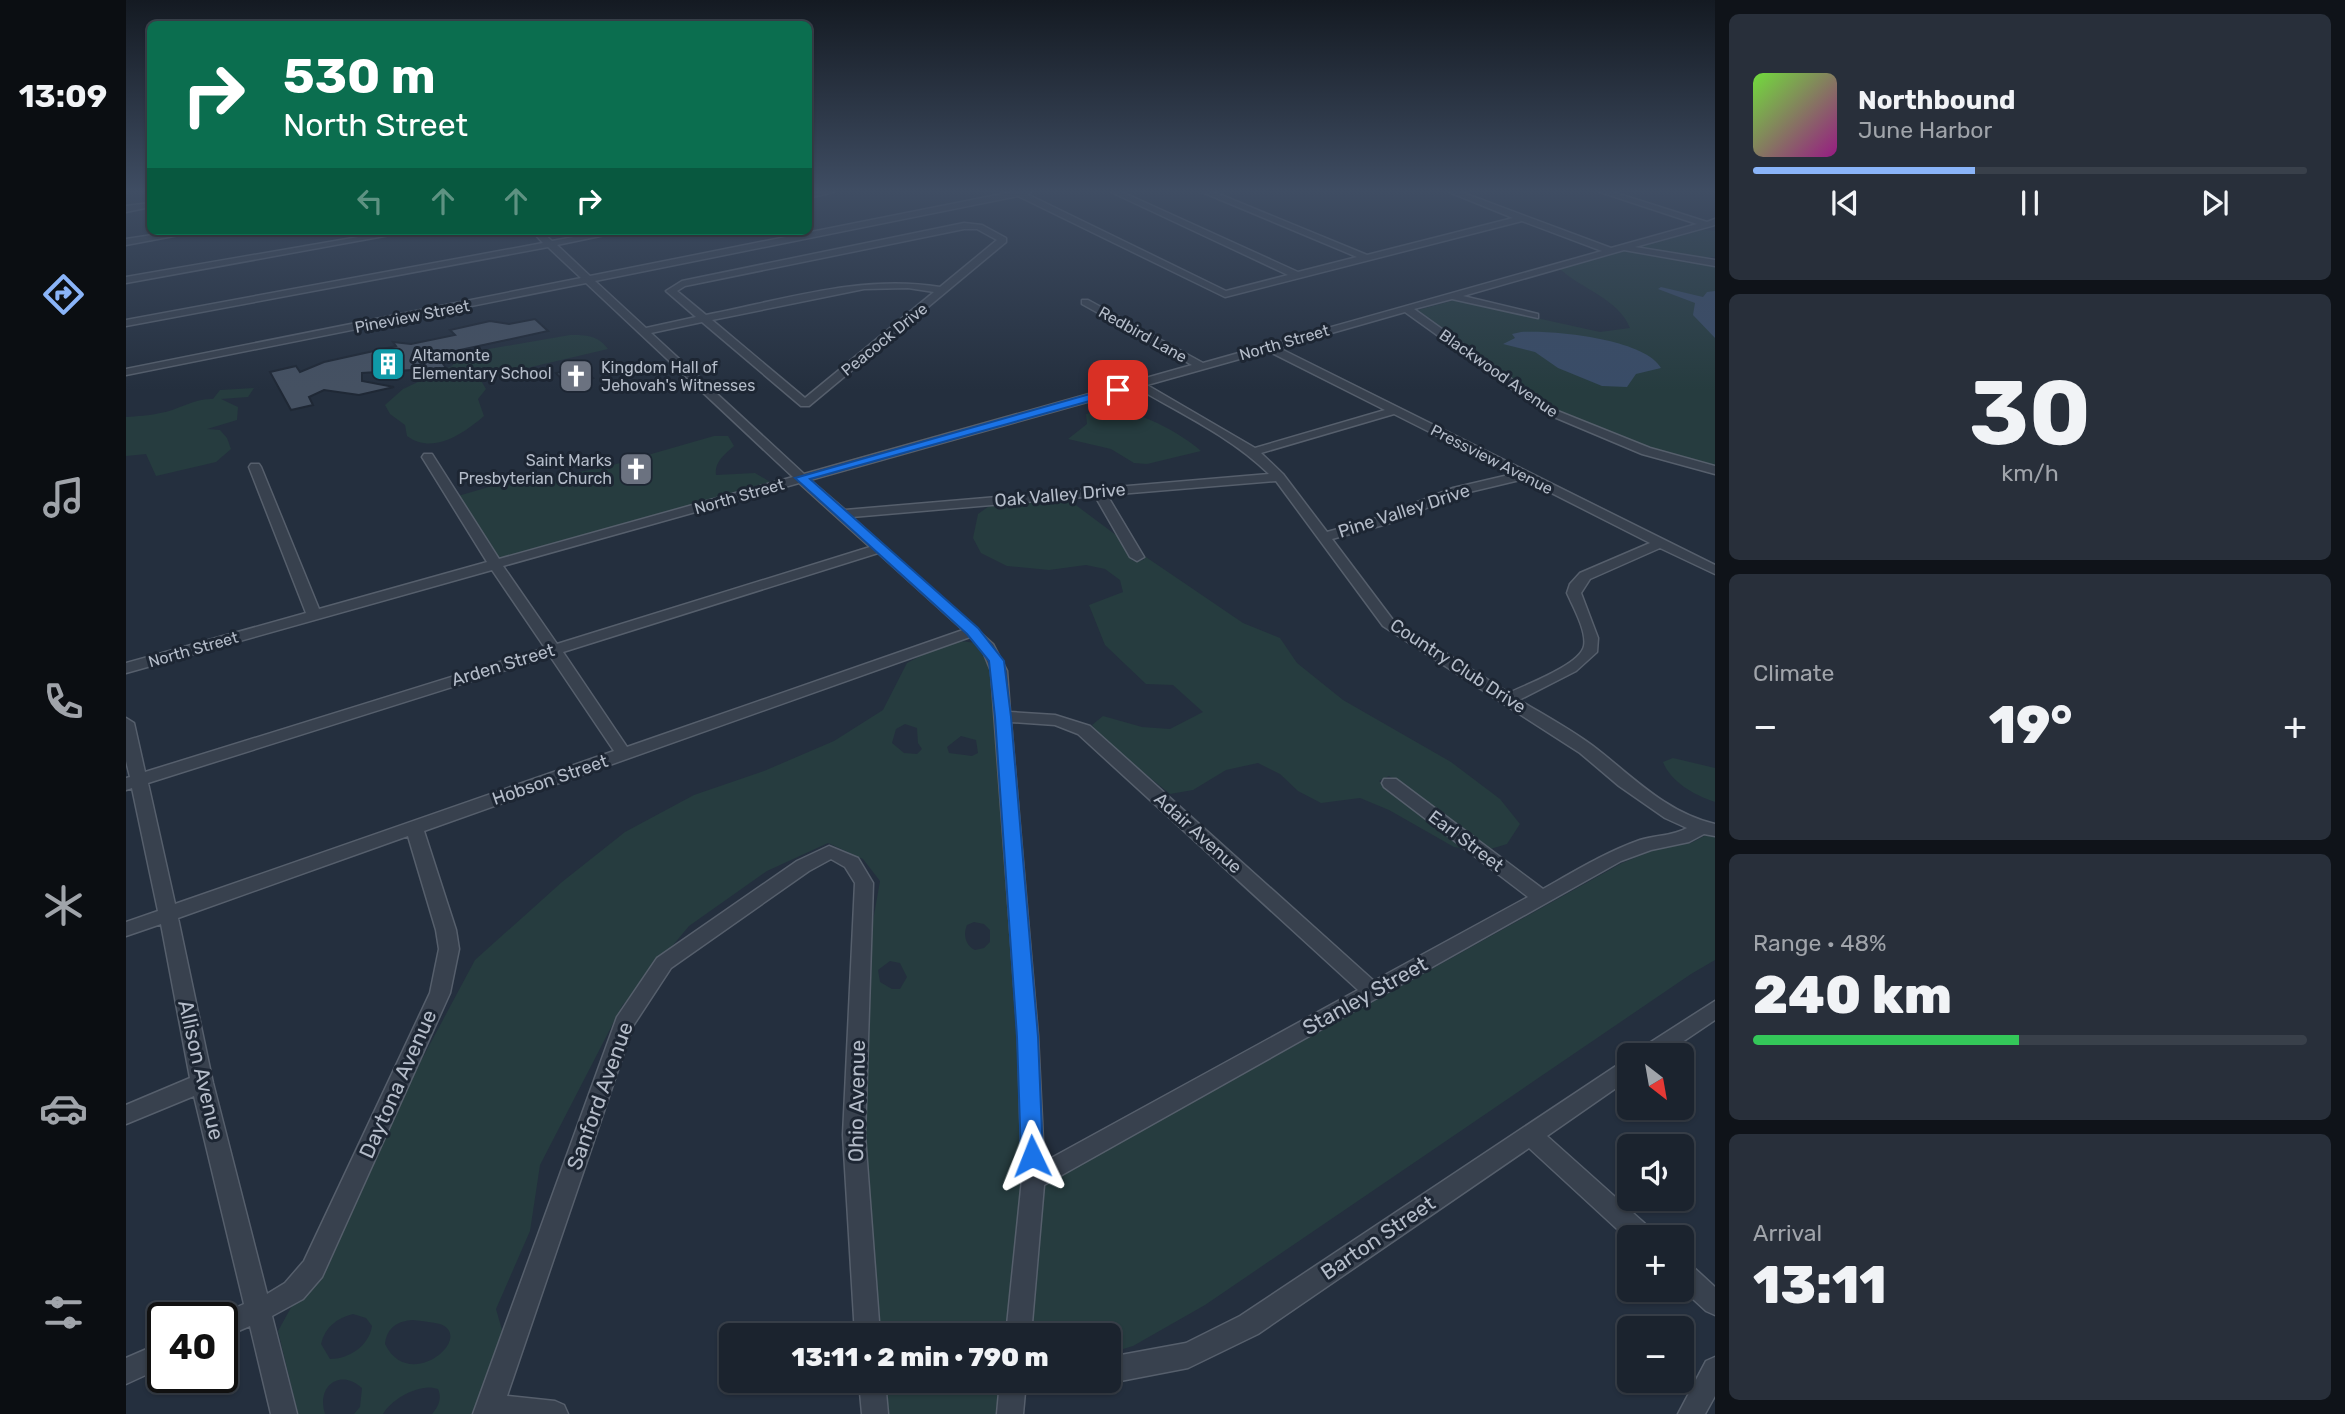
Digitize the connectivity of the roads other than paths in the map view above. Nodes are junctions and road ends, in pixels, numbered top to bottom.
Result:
1 (253, 258) edge
2 (475, 258) edge
3 (566, 258) edge
4 (699, 258) edge
5 (817, 258) edge
6 (984, 258) edge
7 (1152, 258) edge
8 (1259, 258) edge
9 (1360, 258) edge
10 (1586, 258) edge
11 (1690, 258) joint
12 (1715, 258) edge
13 (1715, 263) edge
14 (1296, 275) junction
15 (126, 280) edge
16 (590, 280) junction
17 (944, 290) junction
18 (1450, 296) junction
19 (1085, 302) dead end
20 (1406, 308) junction
21 (1534, 316) dead end
22 (705, 320) junction
23 (126, 323) edge
24 (646, 333) junction
25 (1269, 347) junction
26 (1201, 366) junction
27 (126, 372) edge
28 (1138, 384) junction
29 (1396, 410) junction
30 (1253, 452) junction
31 (428, 457) dead end
32 (255, 467) dead end
33 (1715, 470) edge
34 (1525, 475) junction
35 (1279, 477) junction
36 (801, 478) junction
37 (1098, 492) junction
38 (842, 514) junction
39 (1325, 537) junction
40 (1660, 543) junction
41 (880, 548) junction
42 (1136, 557) dead end
43 (495, 564) junction
44 (1715, 570) edge
45 (314, 615) junction
46 (973, 631) junction
47 (553, 649) junction
48 (126, 668) edge
49 (1508, 699) junction
50 (1003, 717) junction
51 (126, 723) edge
52 (624, 754) junction
53 (132, 782) edge
54 (1390, 783) dead end
55 (414, 828) junction
56 (1708, 828) edge
57 (858, 867) joint
58 (1542, 898) junction
59 (169, 914) junction
60 (126, 929) edge
61 (1373, 992) junction
62 (1715, 1009) edge
63 (1665, 1043) edge
64 (1617, 1076) edge
65 (202, 1083) junction
66 (126, 1115) edge
67 (1531, 1135) junction
68 (1033, 1179) junction
69 (1630, 1225) edge
70 (1694, 1284) edge
71 (1715, 1303) edge
72 (260, 1308) junction
73 (238, 1318) edge
74 (866, 1323) edge
75 (1019, 1323) edge
76 (147, 1361) edge
77 (1121, 1368) edge
78 (1715, 1370) edge
79 (126, 1371) edge
80 (873, 1393) edge
81 (1012, 1393) edge
82 (488, 1411) edge
83 (284, 1414) edge
84 (555, 1414) edge
85 (875, 1414) edge
86 (1010, 1414) edge
87 (1691, 1414) edge

1 - 15 street
2 - 23 street
3 - 16 street
4 - 16 street, Pineview Street
5 - 22 street, Peacock Drive
6 - 17 street, Peacock Drive
7 - 14 street
8 - 14 street
9 - 14 street
10 - 18 street, North Street
11 - 12 street
11 - 13 street
16 - 24 street
16 - 27 street, Pineview Street
17 - 22 street
17 - 22 street, Peacock Drive
18 - 20 street, North Street
18 - 21 street
19 - 26 street, Redbird Lane
20 - 25 street, North Street
20 - 33 street, Blackwood Avenue
22 - 24 street
24 - 36 street
25 - 26 street, North Street
25 - 29 street, Pressview Avenue
26 - 28 street, North Street
28 - 30 street, Country Club Drive
28 - 36 street, North Street
29 - 30 street
29 - 34 street, Pressview Avenue
30 - 35 street, Country Club Drive
31 - 43 street
32 - 45 street
34 - 39 street, Pine Valley Drive
34 - 40 street, Pressview Avenue
35 - 37 street, Oak Valley Drive
35 - 39 street, Country Club Drive
36 - 38 street
36 - 43 street, North Street
37 - 38 street, Oak Valley Drive
37 - 42 street
38 - 41 street
39 - 49 street, Country Club Drive
40 - 44 street, Pressview Avenue
40 - 49 street
41 - 46 street
41 - 47 street, Arden Street
43 - 45 street, North Street
43 - 47 street
45 - 48 street, North Street
46 - 50 street
46 - 52 street, Hobson Street
47 - 52 street
47 - 53 street, Arden Street
49 - 56 street, Country Club Drive
50 - 61 street, Adair Avenue
50 - 68 street
51 - 53 street, Allison Avenue
52 - 55 street, Hobson Street
53 - 59 street, Allison Avenue
54 - 58 street, Earl Street
55 - 59 street, Hobson Street
55 - 72 street, Daytona Avenue
56 - 58 street, Stanley Street
57 - 74 street, Ohio Avenue
57 - 82 street, Sanford Avenue
58 - 61 street, Stanley Street
59 - 60 street, Hobson Street
59 - 65 street, Allison Avenue
61 - 68 street, Stanley Street
62 - 63 street
64 - 67 street, Barton Street
65 - 66 street
65 - 72 street, Allison Avenue
67 - 69 street
67 - 77 street, Barton Street
68 - 75 street
70 - 71 street
72 - 73 street, Daytona Avenue
72 - 83 street, Allison Avenue
76 - 79 street
78 - 87 street
80 - 85 street
81 - 86 street
82 - 84 street

